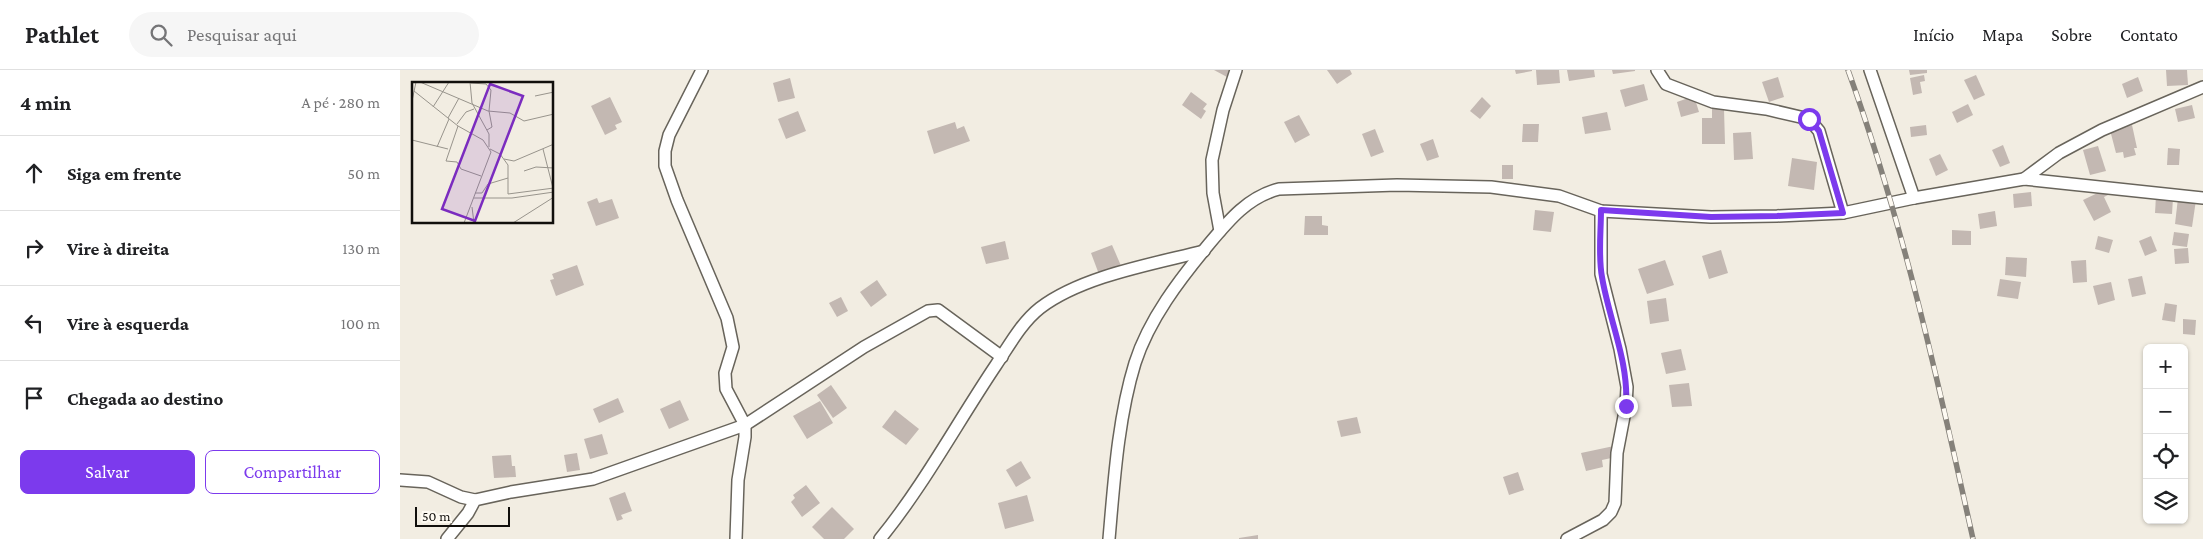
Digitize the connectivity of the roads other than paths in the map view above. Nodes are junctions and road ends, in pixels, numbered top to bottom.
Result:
1 (702, 70) edge
2 (1236, 70) edge
3 (1658, 70) edge
4 (1870, 70) edge
5 (2203, 88) edge
6 (2024, 179) junction
7 (1914, 198) junction
8 (2203, 198) edge
9 (1601, 210) junction
10 (1843, 213) junction
11 (1220, 231) junction
12 (1204, 251) junction
13 (1002, 357) junction
14 (745, 425) junction
15 (400, 480) edge
16 (475, 500) junction
17 (446, 539) edge
18 (736, 539) edge
19 (880, 539) edge
20 (1110, 539) edge
21 (1567, 539) edge

1 - 14 street
2 - 11 street
3 - 10 street
4 - 7 street
5 - 6 street
6 - 7 street
6 - 8 street
7 - 10 street
9 - 10 street
9 - 11 street
9 - 21 street
11 - 12 street
12 - 13 street
12 - 20 street
13 - 14 street
13 - 19 street
14 - 16 street
14 - 18 street
15 - 16 street
16 - 17 street

